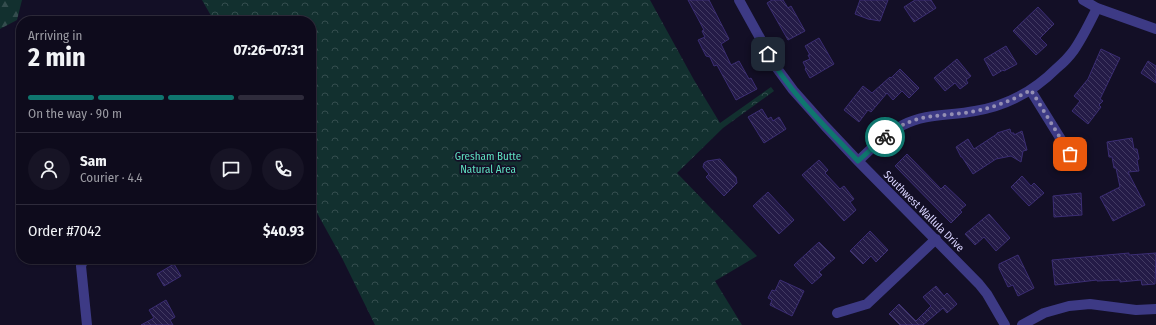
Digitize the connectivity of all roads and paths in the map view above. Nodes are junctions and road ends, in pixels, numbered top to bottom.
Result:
1 (739, 0) edge
2 (1083, 0) edge
3 (1097, 8) junction
4 (1156, 29) edge
5 (1031, 90) junction
6 (1070, 154) dead end
7 (858, 161) junction
8 (936, 239) junction
9 (82, 264) edge
10 (1156, 309) edge
11 (837, 313) dead end
12 (87, 325) edge
13 (1005, 325) edge
14 (1022, 325) edge

1 - 7 street, Southwest Wallula Drive
2 - 3 street
3 - 4 street
3 - 5 street
5 - 6 street
5 - 7 street
7 - 8 street, Southwest Wallula Drive
8 - 11 street
8 - 13 street, Southwest Wallula Drive
9 - 12 street
10 - 14 street

